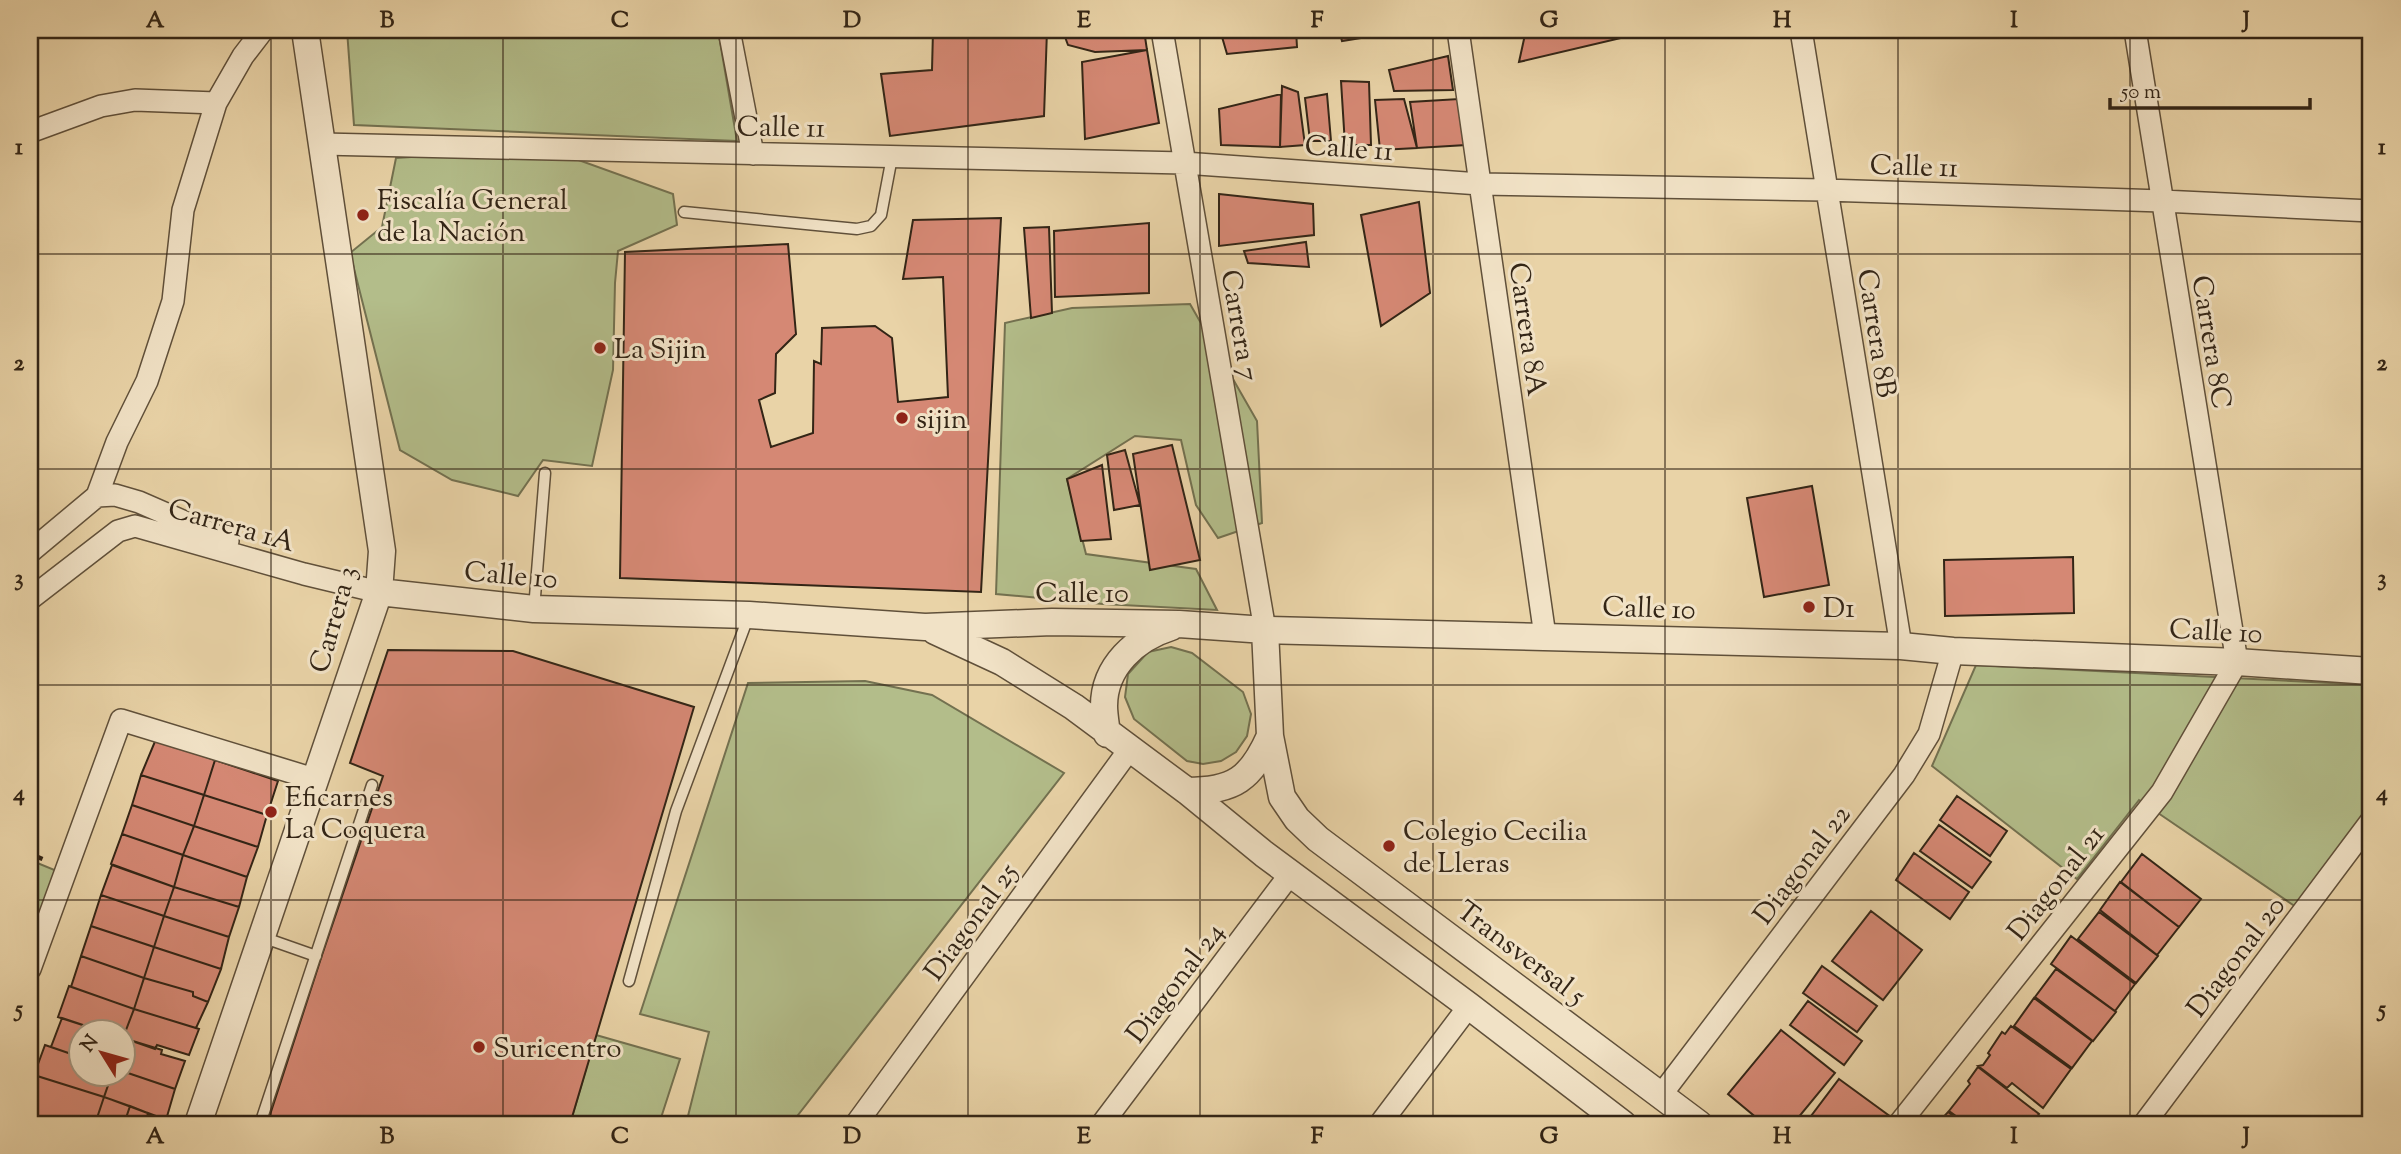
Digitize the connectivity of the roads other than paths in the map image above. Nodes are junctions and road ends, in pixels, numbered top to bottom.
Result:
1 (263, 30) edge
2 (305, 30) edge
3 (729, 30) edge
4 (1162, 30) edge
5 (1458, 30) edge
6 (1801, 30) edge
7 (2135, 30) edge
8 (216, 103) junction
9 (30, 132) edge
10 (322, 144) junction
11 (752, 154) junction
12 (892, 157) junction
13 (1184, 163) junction
14 (1480, 184) junction
15 (1825, 190) junction
16 (2162, 201) junction
17 (2371, 211) edge
18 (684, 212) dead end
19 (545, 473) dead end
20 (97, 496) junction
21 (30, 552) edge
22 (304, 574) junction
23 (379, 592) junction
24 (30, 599) edge
25 (534, 609) junction
26 (749, 615) junction
27 (1179, 624) junction
28 (925, 627) junction
29 (1265, 630) junction
30 (1545, 636) junction
31 (1901, 646) junction
32 (1953, 651) junction
33 (2237, 662) junction
34 (2371, 671) edge
35 (1107, 734) junction
36 (1270, 736) junction
37 (1129, 750) junction
38 (314, 779) junction
39 (372, 785) dead end
40 (1187, 791) junction
41 (2371, 821) edge
42 (1291, 873) junction
43 (261, 937) junction
44 (316, 956) junction
45 (30, 969) edge
46 (629, 981) dead end
47 (1469, 1006) junction
48 (1661, 1095) junction
49 (198, 1124) edge
50 (260, 1124) edge
51 (856, 1124) edge
52 (1102, 1124) edge
53 (1380, 1124) edge
54 (1623, 1124) edge
55 (1699, 1124) edge
56 (1899, 1124) edge
57 (2144, 1124) edge

1 - 8 street
2 - 10 street, Carrera 3
3 - 11 street
4 - 13 street, Carrera 7
5 - 14 street, Carrera 8A
6 - 15 street, Carrera 8B
7 - 16 street, Carrera 8C
8 - 9 street
8 - 20 street
10 - 11 street, Calle 11
10 - 23 street, Carrera 3
11 - 12 street, Calle 11
12 - 13 street, Calle 11
12 - 18 lane
13 - 14 street, Calle 11
13 - 29 street, Carrera 7
14 - 15 street, Calle 11
14 - 30 street, Carrera 8A
15 - 16 street, Calle 11
15 - 31 street, Carrera 8B
16 - 17 street, Calle 11
16 - 33 street, Carrera 8C
19 - 25 lane
20 - 21 street
20 - 22 street, Carrera 1A
22 - 23 street, Calle 10
22 - 24 street, Carrera 1A
23 - 25 street, Calle 10
23 - 38 street, Carrera 3
25 - 26 street, Calle 10
26 - 28 street, Calle 10
26 - 46 lane
27 - 28 street, Calle 10
27 - 29 street, Calle 10
27 - 35 street
28 - 35 street, Calle 10
29 - 30 street, Calle 10
29 - 36 street, Transversal 5
30 - 31 street, Calle 10
31 - 32 street, Calle 10
32 - 33 street, Calle 10
32 - 48 street, Diagonal 22
33 - 34 street, Calle 10
33 - 56 street, Diagonal 21
35 - 37 street, Calle 10
36 - 40 street
36 - 48 street, Transversal 5
37 - 40 street, Calle 10
37 - 51 street, Diagonal 25
38 - 43 street, Carrera 3
38 - 45 street
39 - 44 lane
40 - 42 street
41 - 57 street, Diagonal 20
42 - 47 street
42 - 52 street, Diagonal 24
43 - 44 lane
43 - 49 street, Carrera 3
44 - 50 lane
47 - 53 street
47 - 54 street
48 - 55 street, Transversal 5

